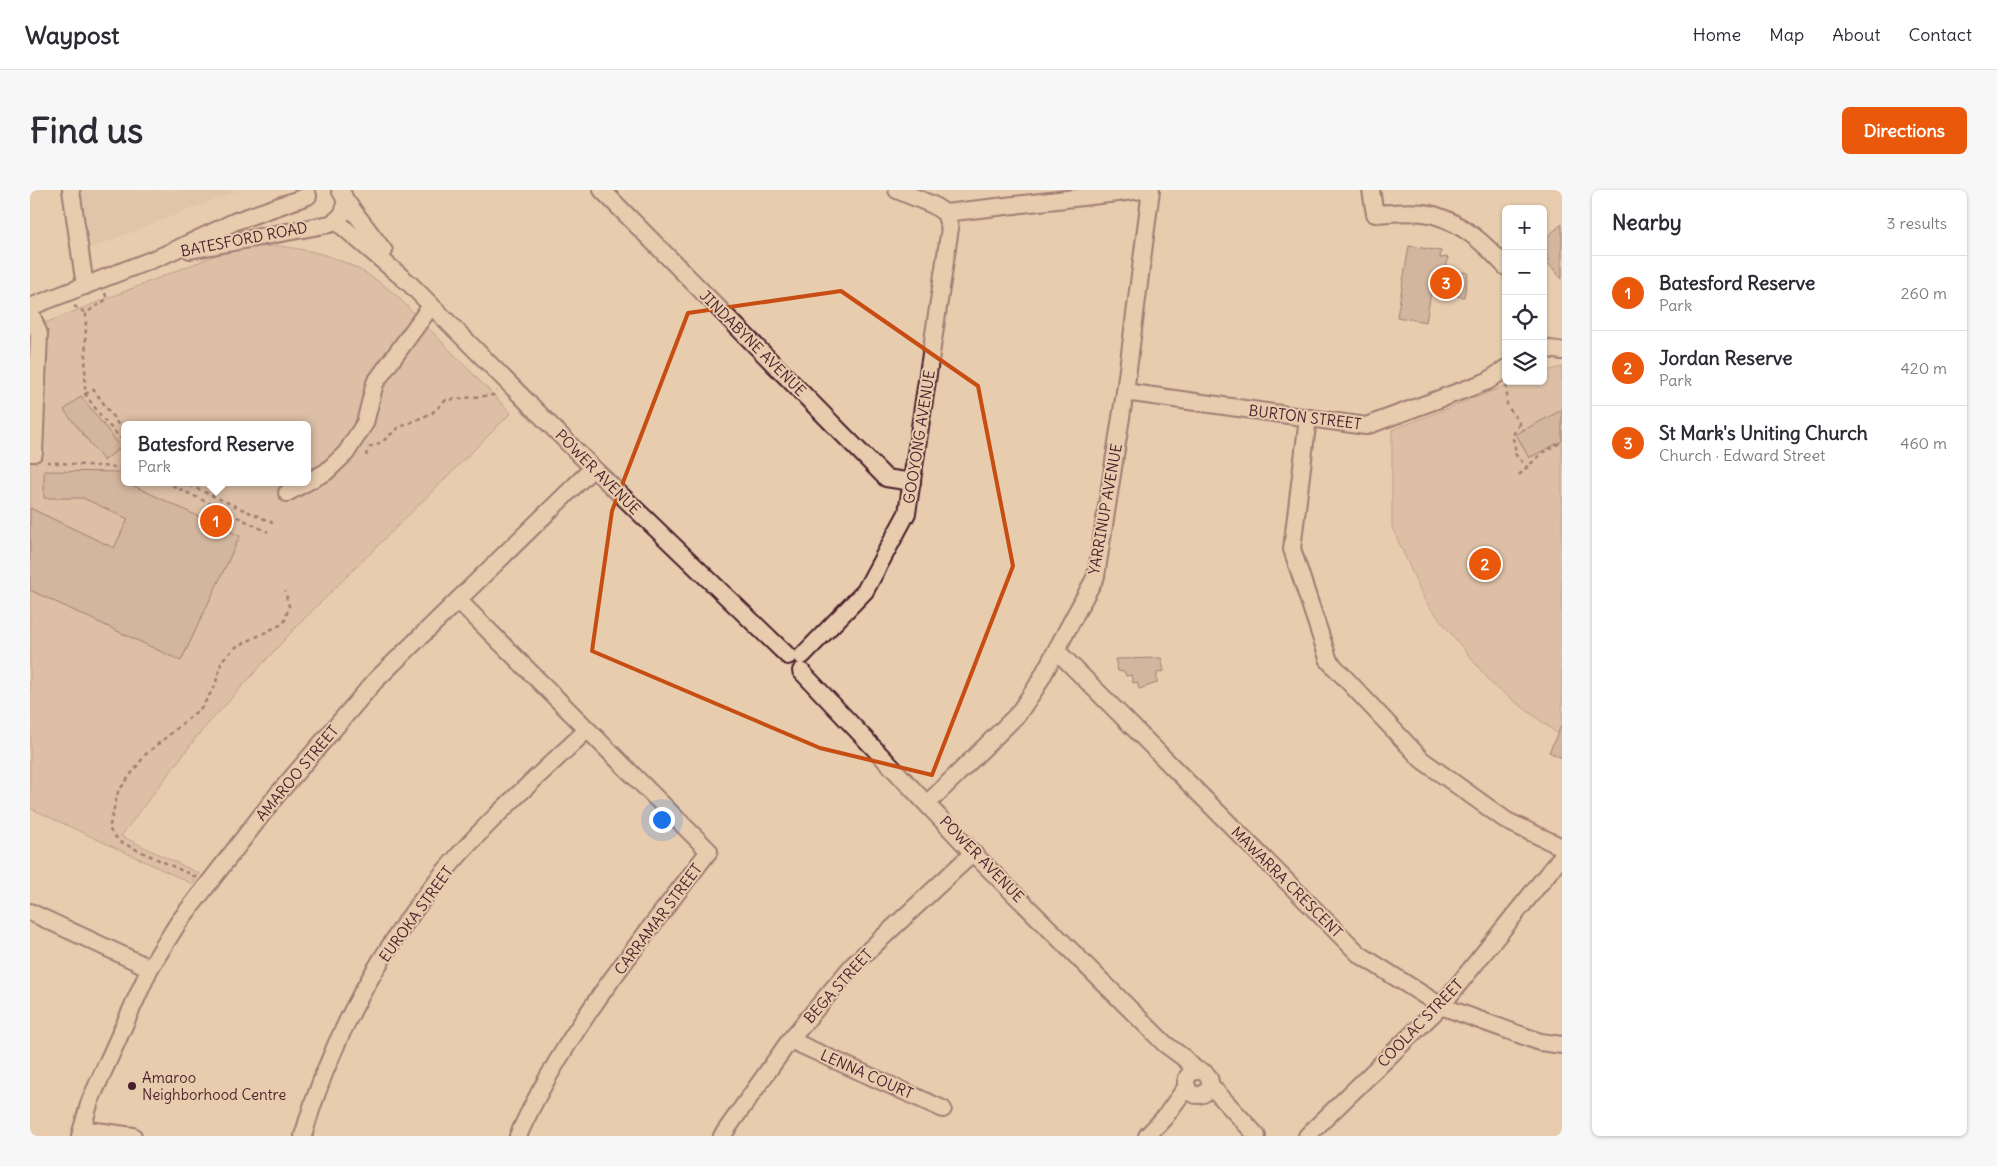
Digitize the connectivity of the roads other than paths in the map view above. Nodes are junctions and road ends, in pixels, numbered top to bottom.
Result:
1 (71, 190) edge
2 (602, 190) edge
3 (897, 190) edge
4 (1143, 190) edge
5 (1152, 190) edge
6 (1371, 190) edge
7 (309, 193) edge
8 (343, 196) edge
9 (945, 213) junction
10 (330, 223) junction
11 (164, 255) junction
12 (1502, 263) edge
13 (411, 284) junction
14 (85, 286) junction
15 (432, 306) junction
16 (30, 307) edge
17 (30, 312) edge
18 (1547, 349) edge
19 (1562, 351) edge
20 (1502, 371) edge
21 (1125, 392) junction
22 (33, 397) edge
23 (1308, 418) junction
24 (30, 453) edge
25 (593, 468) junction
26 (311, 480) edge
27 (912, 482) junction
28 (300, 486) edge
29 (287, 493) dead end
30 (458, 600) junction
31 (1056, 651) junction
32 (797, 661) junction
33 (587, 730) junction
34 (928, 803) junction
35 (1562, 847) edge
36 (973, 853) junction
37 (1562, 856) edge
38 (30, 912) edge
39 (150, 968) junction
40 (1441, 1006) junction
41 (790, 1040) junction
42 (1562, 1045) edge
43 (1196, 1085) junction
44 (943, 1109) dead end
45 (81, 1132) edge
46 (133, 1136) edge
47 (303, 1136) edge
48 (518, 1136) edge
49 (722, 1136) edge
50 (1147, 1136) edge
51 (1257, 1136) edge
52 (1307, 1136) edge

1 - 14 street
2 - 27 street, JINDABYNE AVENUE
3 - 9 street
4 - 9 street
5 - 21 street, YARRINUP AVENUE
6 - 12 street
7 - 10 street, POWER AVENUE
7 - 11 street, BATESFORD ROAD
8 - 10 street
8 - 13 street, POWER AVENUE
9 - 27 street, GOOYONG AVENUE
10 - 11 street, BATESFORD ROAD
10 - 13 street, POWER AVENUE
11 - 14 street, BATESFORD ROAD
13 - 15 street, POWER AVENUE
14 - 16 street, BATESFORD ROAD
15 - 25 street, POWER AVENUE
15 - 26 street
17 - 22 street
18 - 19 street
20 - 23 street, BURTON STREET
21 - 23 street, BURTON STREET
21 - 31 street, YARRINUP AVENUE
22 - 24 street
23 - 35 street
25 - 30 street, AMAROO STREET
25 - 32 street, POWER AVENUE
27 - 32 street, GOOYONG AVENUE
28 - 29 street
30 - 33 street, CARRAMAR STREET
30 - 39 street, AMAROO STREET
31 - 34 street, YARRINUP AVENUE
31 - 40 street, MAWARRA CRESCENT
32 - 34 street, POWER AVENUE
33 - 47 street, EUROKA STREET
33 - 48 street, CARRAMAR STREET
34 - 36 street, POWER AVENUE
36 - 41 street, BEGA STREET
36 - 43 street, POWER AVENUE
37 - 40 street, COOLAC STREET
38 - 39 street
39 - 45 street, AMAROO STREET
40 - 42 street, MAWARRA CRESCENT
40 - 52 street, COOLAC STREET
41 - 44 street, LENNA COURT
41 - 49 street, BEGA STREET
43 - 50 street
43 - 51 street, POWER AVENUE
45 - 46 street

